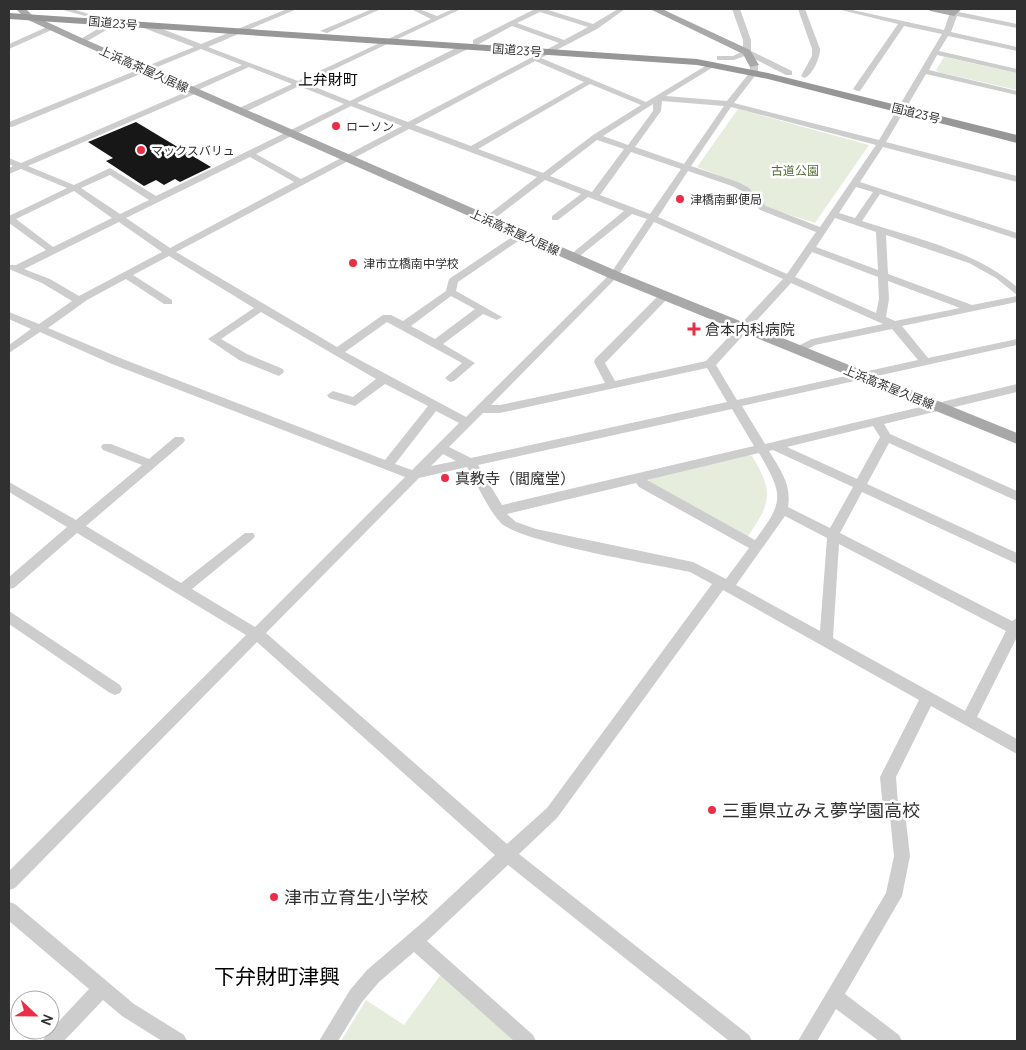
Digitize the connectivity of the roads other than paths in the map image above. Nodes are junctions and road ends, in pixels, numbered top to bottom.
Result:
1 (64, 9) edge
2 (293, 9) edge
3 (377, 9) edge
4 (414, 9) edge
5 (458, 9) edge
6 (540, 9) edge
7 (622, 9) edge
8 (655, 9) edge
9 (736, 9) edge
10 (802, 9) edge
11 (840, 9) edge
12 (933, 9) edge
13 (956, 11) edge
14 (18, 12) edge
15 (85, 14) junction
16 (437, 19) junction
17 (116, 22) junction
18 (903, 22) junction
19 (512, 24) junction
20 (1014, 24) edge
21 (144, 25) junction
22 (252, 26) junction
23 (52, 28) junction
24 (594, 28) junction
25 (239, 31) junction
26 (324, 31) junction
27 (947, 32) junction
28 (394, 39) junction
29 (81, 41) junction
30 (476, 42) junction
31 (9, 47) edge
32 (465, 47) junction
33 (555, 47) junction
34 (201, 48) junction
35 (1017, 49) edge
36 (747, 52) junction
37 (936, 53) junction
38 (533, 58) junction
39 (716, 61) junction
40 (248, 65) junction
41 (754, 69) junction
42 (146, 70) junction
43 (925, 71) junction
44 (1017, 71) edge
45 (790, 73) junction
46 (805, 76) junction
47 (589, 82) junction
48 (298, 84) junction
49 (857, 89) junction
50 (193, 91) junction
51 (1017, 92) edge
52 (658, 98) junction
53 (351, 104) junction
54 (729, 104) junction
55 (646, 105) junction
56 (904, 105) junction
57 (240, 111) junction
58 (9, 125) edge
59 (408, 125) junction
60 (290, 134) junction
61 (1017, 136) edge
62 (596, 138) junction
63 (881, 144) junction
64 (472, 149) junction
65 (629, 149) junction
66 (250, 153) junction
67 (346, 158) junction
68 (9, 160) edge
69 (22, 166) junction
70 (686, 168) junction
71 (9, 172) edge
72 (546, 177) junction
73 (1017, 179) edge
74 (300, 182) junction
75 (854, 183) junction
76 (75, 188) junction
77 (878, 191) junction
78 (591, 194) junction
79 (156, 200) junction
80 (631, 210) junction
81 (833, 214) junction
82 (120, 218) junction
83 (555, 218) dead end
84 (652, 218) junction
85 (9, 219) edge
86 (487, 220) junction
87 (858, 222) junction
88 (881, 230) junction
89 (822, 231) junction
90 (1017, 234) edge
91 (521, 235) junction
92 (810, 248) junction
93 (53, 251) junction
94 (169, 252) junction
95 (573, 257) junction
96 (12, 267) edge
97 (126, 275) junction
98 (614, 275) junction
99 (883, 275) junction
100 (789, 279) junction
101 (451, 292) junction
102 (1017, 292) edge
103 (665, 295) junction
104 (1017, 299) edge
105 (79, 300) junction
106 (168, 302) dead end
107 (260, 308) junction
108 (482, 309) junction
109 (973, 309) junction
110 (9, 315) edge
111 (497, 317) dead end
112 (880, 319) junction
113 (894, 325) junction
114 (403, 326) junction
115 (743, 327) junction
116 (39, 328) junction
117 (1017, 342) edge
118 (436, 344) junction
119 (9, 350) edge
120 (798, 350) junction
121 (338, 352) junction
122 (926, 362) junction
123 (710, 364) junction
124 (279, 372) dead end
125 (862, 376) junction
126 (450, 378) dead end
127 (384, 379) junction
128 (612, 385) junction
129 (1017, 388) edge
130 (333, 395) dead end
131 (733, 404) junction
132 (434, 406) junction
133 (936, 406) junction
134 (480, 409) junction
135 (876, 421) junction
136 (466, 422) junction
137 (886, 437) junction
138 (1017, 439) edge
139 (179, 440) dead end
140 (773, 445) junction
141 (107, 447) dead end
142 (440, 448) junction
143 (760, 448) junction
144 (151, 464) junction
145 (471, 464) junction
146 (387, 466) junction
147 (412, 475) junction
148 (640, 477) junction
149 (9, 486) edge
150 (859, 486) junction
151 (1017, 496) edge
152 (782, 509) junction
153 (498, 511) junction
154 (77, 526) junction
155 (833, 535) junction
156 (249, 536) dead end
157 (758, 547) junction
158 (1017, 559) edge
159 (9, 584) edge
160 (724, 584) junction
161 (183, 589) junction
162 (9, 617) edge
163 (1016, 627) edge
164 (257, 633) junction
165 (826, 640) junction
166 (115, 689) dead end
167 (928, 697) junction
168 (968, 719) junction
169 (1017, 747) edge
170 (506, 854) junction
171 (9, 882) edge
172 (9, 910) edge
173 (413, 940) junction
174 (102, 988) junction
175 (834, 997) junction
176 (52, 1041) edge
177 (178, 1041) edge
178 (328, 1041) edge
179 (527, 1041) edge
180 (743, 1041) edge
181 (807, 1041) edge
182 (893, 1041) edge

1 - 15 street
2 - 22 street
3 - 26 street
4 - 16 street
5 - 16 street
6 - 19 street
6 - 24 street
7 - 24 street
8 - 36 main road
9 - 36 street
10 - 46 street
11 - 18 street
12 - 13 main road
13 - 20 street
13 - 27 street
14 - 15 highway, 国道23号
14 - 17 highway, 国道23号
14 - 23 main road, 上浜高茶屋久居線
15 - 22 highway, 国道23号
16 - 28 street
17 - 21 highway, 国道23号
17 - 29 street
18 - 27 street
18 - 49 street
19 - 30 street
19 - 33 street
21 - 25 highway, 国道23号
21 - 34 street
22 - 25 street
22 - 26 highway, 国道23号
23 - 29 main road, 上浜高茶屋久居線
23 - 31 street
24 - 33 street
25 - 28 highway, 国道23号
25 - 34 street
26 - 28 highway, 国道23号
27 - 35 street
27 - 37 street
28 - 30 highway, 国道23号
28 - 32 highway, 国道23号
28 - 48 street
29 - 42 main road, 上浜高茶屋久居線
30 - 33 highway, 国道23号
32 - 33 highway, 国道23号
32 - 53 street
33 - 38 street
33 - 39 highway, 国道23号
34 - 40 street
34 - 42 street
36 - 39 street
36 - 41 main road
36 - 45 street
37 - 43 street
37 - 44 street
38 - 47 street
38 - 59 street
39 - 41 highway, 国道23号
39 - 52 street
40 - 48 street
40 - 50 street
41 - 45 highway, 国道23号
41 - 54 street
41 - 56 highway, 国道23号
42 - 50 main road, 上浜高茶屋久居線
42 - 58 street
43 - 51 street
43 - 56 street
45 - 46 highway, 国道23号
46 - 49 highway, 国道23号
47 - 55 street
47 - 64 street
48 - 53 street
48 - 57 street
49 - 56 highway, 国道23号
50 - 57 main road, 上浜高茶屋久居線
50 - 69 street
52 - 54 street
52 - 55 street
52 - 65 street
53 - 59 street
53 - 60 street
54 - 63 street
54 - 70 street
55 - 62 street
56 - 61 highway, 国道23号
56 - 63 street
57 - 60 main road, 上浜高茶屋久居線
59 - 64 street
59 - 67 street
60 - 66 street
60 - 67 main road, 上浜高茶屋久居線
62 - 65 street
62 - 72 street
63 - 73 street
63 - 75 street
64 - 72 street
65 - 70 street
65 - 78 street
66 - 74 street
66 - 79 street
67 - 74 street
67 - 86 main road, 上浜高茶屋久居線
68 - 69 street
69 - 71 street
69 - 76 street
70 - 84 street
70 - 89 street
72 - 78 street
72 - 86 street
74 - 94 street
75 - 77 street
75 - 81 street
76 - 79 street
76 - 82 street
76 - 85 street
77 - 87 street
77 - 90 street
78 - 80 street
78 - 83 street
79 - 82 street
80 - 84 street
80 - 95 street
81 - 87 street
81 - 89 street
82 - 93 street
82 - 94 street
84 - 98 street
84 - 100 street
85 - 93 street
86 - 91 main road, 上浜高茶屋久居線
87 - 88 street
88 - 99 street
88 - 102 street
89 - 92 street
91 - 95 main road, 上浜高茶屋久居線
91 - 101 street
92 - 99 street
92 - 100 street
93 - 96 street
94 - 97 street
94 - 107 street
95 - 98 main road, 上浜高茶屋久居線
96 - 105 street
97 - 105 street
97 - 106 street
98 - 103 main road, 上浜高茶屋久居線
98 - 134 street
99 - 109 street
99 - 112 street
100 - 112 street
100 - 115 street
101 - 108 street
101 - 114 street
103 - 115 main road, 上浜高茶屋久居線
103 - 128 street
104 - 109 street
105 - 116 street
107 - 121 street
107 - 124 street
108 - 111 street
108 - 118 street
109 - 113 street
110 - 116 street
112 - 113 street
113 - 120 street
113 - 122 street
114 - 118 street
114 - 121 street
115 - 120 main road, 上浜高茶屋久居線
115 - 123 street
116 - 119 street
116 - 146 street
117 - 122 street
118 - 126 street
120 - 125 main road, 上浜高茶屋久居線
121 - 127 street
122 - 125 street
123 - 128 street
123 - 131 street
125 - 131 street
125 - 133 main road, 上浜高茶屋久居線
127 - 130 street
127 - 132 street
128 - 134 street
129 - 133 street
131 - 143 street
131 - 145 street
132 - 136 street
132 - 146 street
133 - 135 street
133 - 138 main road, 上浜高茶屋久居線
134 - 136 street
135 - 137 street
135 - 140 street
136 - 142 street
137 - 150 street
137 - 151 street
139 - 144 street
140 - 143 street
140 - 150 street
141 - 144 street
142 - 145 street
142 - 147 street
143 - 148 street
143 - 152 street
144 - 154 street
145 - 147 street
145 - 153 street
146 - 147 street
147 - 164 street
148 - 153 street
148 - 157 street
149 - 154 street
150 - 155 street
150 - 158 street
152 - 155 street
152 - 157 street
153 - 160 street
154 - 159 street
154 - 161 street
155 - 163 street
155 - 165 street
156 - 161 street
157 - 160 street
160 - 165 street
160 - 170 street
161 - 164 street
162 - 166 street
163 - 168 street
164 - 170 street
164 - 171 street
165 - 167 street
167 - 168 street
167 - 175 street
168 - 169 street
170 - 173 street
170 - 180 street
172 - 174 street
173 - 178 street
173 - 179 street
174 - 176 street
174 - 177 street
175 - 181 street
175 - 182 street

